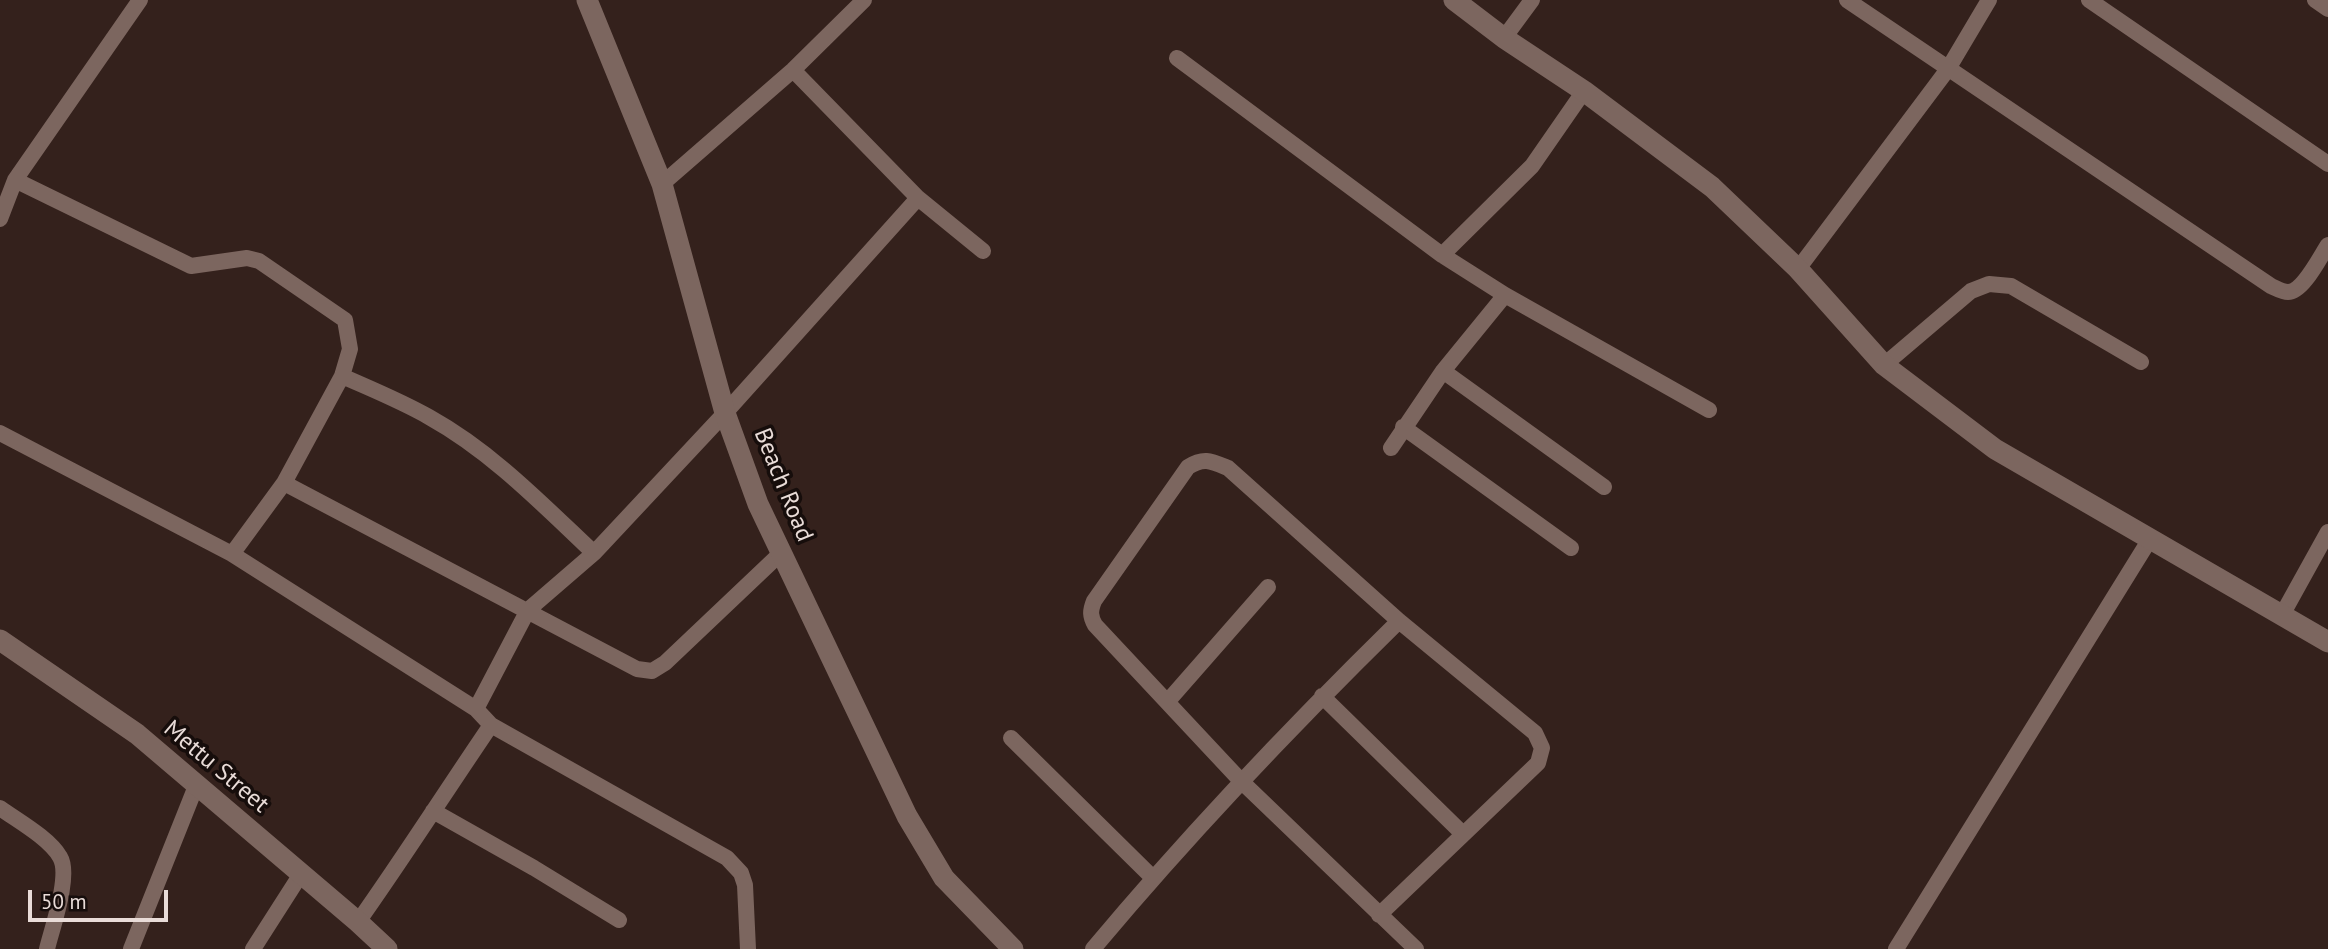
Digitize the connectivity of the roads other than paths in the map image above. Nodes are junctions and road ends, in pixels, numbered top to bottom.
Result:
1 (140, 0) edge
2 (587, 0) edge
3 (864, 0) edge
4 (1454, 0) edge
5 (1532, 0) edge
6 (1847, 0) edge
7 (1989, 0) edge
8 (2089, 0) edge
9 (2315, 0) edge
10 (2328, 9) edge
11 (1504, 38) junction
12 (1177, 58) dead end
13 (1948, 69) junction
14 (793, 70) junction
15 (1584, 92) junction
16 (2328, 164) edge
17 (15, 180) junction
18 (662, 184) junction
19 (918, 198) junction
20 (0, 219) edge
21 (2328, 245) edge
22 (983, 251) dead end
23 (1442, 254) junction
24 (1798, 269) junction
25 (1505, 295) junction
26 (2141, 362) dead end
27 (1884, 365) junction
28 (1443, 371) junction
29 (342, 376) junction
30 (1709, 410) dead end
31 (725, 413) junction
32 (1403, 427) junction
33 (0, 433) edge
34 (1391, 448) dead end
35 (284, 483) junction
36 (1604, 487) dead end
37 (2328, 532) edge
38 (2150, 538) junction
39 (1571, 548) dead end
40 (594, 553) junction
41 (781, 553) junction
42 (232, 554) junction
43 (1268, 587) dead end
44 (528, 610) junction
45 (2282, 615) junction
46 (1399, 621) junction
47 (0, 640) edge
48 (2328, 642) edge
49 (1322, 696) junction
50 (1168, 701) junction
51 (476, 709) junction
52 (491, 725) junction
53 (1011, 738) dead end
54 (1241, 780) junction
55 (196, 786) junction
56 (433, 811) junction
57 (1, 812) edge
58 (1463, 834) junction
59 (301, 874) junction
60 (1153, 878) junction
61 (1379, 915) junction
62 (619, 920) dead end
63 (358, 922) junction
64 (47, 949) edge
65 (131, 949) edge
66 (253, 949) edge
67 (387, 949) edge
68 (748, 949) edge
69 (1013, 949) edge
70 (1093, 949) edge
71 (1416, 949) edge
72 (1896, 949) edge

1 - 17 street
2 - 18 street, Beach Road
3 - 14 street
4 - 11 street
5 - 11 street
6 - 13 street
7 - 13 street
8 - 16 street
9 - 10 street
11 - 15 street
12 - 23 street
13 - 21 street
13 - 24 street
14 - 18 street
14 - 19 street
15 - 23 street
15 - 24 street
17 - 20 street
17 - 29 street
18 - 31 street, Beach Road
19 - 22 street
19 - 31 street
23 - 25 street
24 - 27 street
25 - 28 street
25 - 30 street
26 - 27 street
27 - 38 street
28 - 32 street
28 - 36 street
29 - 35 street
29 - 40 street
31 - 40 street
31 - 41 street, Beach Road
32 - 34 street
32 - 39 street
33 - 42 street
35 - 42 street
35 - 44 street
37 - 45 street
38 - 45 street
38 - 72 street
40 - 44 street
41 - 44 street
41 - 69 street, Beach Road
42 - 51 street
43 - 50 street
44 - 51 street
45 - 48 street
46 - 49 street
46 - 50 street
46 - 58 street
47 - 55 street, Mettu Street
49 - 54 street
49 - 58 street
50 - 54 street
51 - 52 street
52 - 56 street
52 - 68 street
53 - 60 street
54 - 60 street
54 - 61 street
55 - 59 street, Mettu Street
55 - 65 street
56 - 62 street
56 - 63 street
57 - 64 street
58 - 61 street
59 - 63 street, Mettu Street
59 - 66 street
60 - 70 street
61 - 71 street
63 - 67 street, Mettu Street

